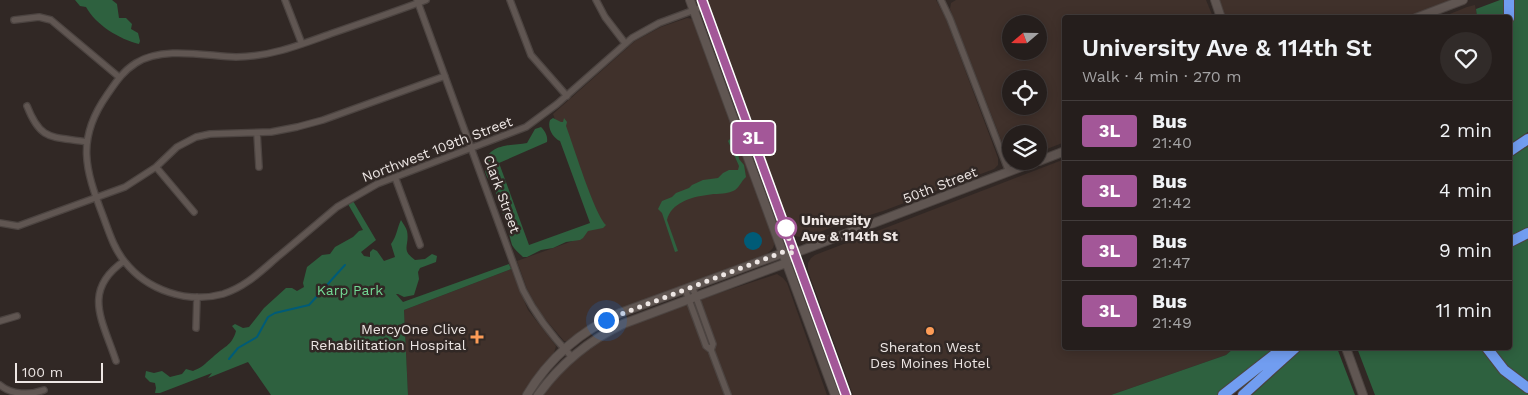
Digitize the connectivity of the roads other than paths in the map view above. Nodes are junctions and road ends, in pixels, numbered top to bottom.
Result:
1 (285, 0) edge
2 (426, 0) edge
3 (510, 0) edge
4 (596, 0) edge
5 (690, 0) edge
6 (942, 0) edge
7 (1215, 0) edge
8 (1463, 0) edge
9 (1509, 0) edge
10 (418, 1) edge
11 (703, 3) edge
12 (694, 10) junction
13 (1220, 15) edge
14 (1424, 15) edge
15 (1509, 15) edge
16 (14, 20) dead end
17 (625, 43) junction
18 (302, 44) junction
19 (445, 76) junction
20 (120, 77) junction
21 (567, 96) junction
22 (27, 106) dead end
23 (257, 133) junction
24 (1528, 139) edge
25 (87, 142) junction
26 (472, 148) junction
27 (1512, 150) edge
28 (1062, 151) edge
29 (1047, 157) edge
30 (156, 167) junction
31 (259, 167) dead end
32 (1013, 170) edge
33 (1008, 172) junction
34 (395, 177) junction
35 (96, 198) junction
36 (194, 212) dead end
37 (0, 223) edge
38 (1528, 233) edge
39 (1512, 241) edge
40 (420, 245) dead end
41 (783, 252) junction
42 (794, 253) junction
43 (124, 261) junction
44 (786, 263) junction
45 (689, 287) junction
46 (197, 297) junction
47 (692, 298) junction
48 (17, 316) dead end
49 (0, 321) edge
50 (196, 328) dead end
51 (564, 349) junction
52 (1281, 350) edge
53 (1293, 350) edge
54 (1347, 350) edge
55 (1489, 350) edge
56 (572, 356) junction
57 (116, 361) dead end
58 (0, 386) edge
59 (1528, 388) edge
60 (44, 390) dead end
61 (527, 395) edge
62 (538, 395) edge
63 (728, 395) edge
64 (834, 395) edge
65 (846, 395) edge
66 (1223, 395) edge
67 (1243, 395) edge
68 (1363, 395) edge

1 - 18 street
2 - 10 street, Northwest 109th Street
3 - 21 street
4 - 17 street
5 - 12 main road
6 - 33 street
7 - 13 main road
8 - 14 main road
9 - 15 highway
10 - 18 street, Northwest 109th Street
10 - 19 street, Clark Street
11 - 12 street, Northwest 109th Street
11 - 42 main road
12 - 17 street, Northwest 109th Street
12 - 41 main road
16 - 20 street
17 - 21 street, Northwest 109th Street
18 - 20 street, Northwest 109th Street
19 - 23 street
19 - 26 street, Clark Street
20 - 25 street, Northwest 109th Street
21 - 26 street, Northwest 109th Street
22 - 25 street
23 - 30 street
23 - 31 street
24 - 27 highway
25 - 35 street, Northwest 109th Street
26 - 34 street, Northwest 109th Street
26 - 51 street, Clark Street
28 - 29 main road, 50th Street
30 - 35 street
30 - 36 street
32 - 33 main road, 50th Street
33 - 42 main road, 50th Street
34 - 40 street
34 - 46 street, Northwest 109th Street
35 - 37 street
35 - 43 street, Northwest 109th Street
38 - 39 highway
41 - 42 main road
41 - 44 main road
41 - 45 main road
42 - 44 main road
42 - 65 main road
43 - 46 street, Northwest 109th Street
43 - 57 street
44 - 47 main road
44 - 64 main road
45 - 47 street
45 - 51 main road
46 - 50 street
47 - 56 main road
47 - 63 street
48 - 49 street
51 - 56 street, Clark Street
51 - 61 main road
52 - 66 highway
53 - 67 highway
54 - 68 main road
55 - 59 highway
56 - 62 main road
58 - 60 street

